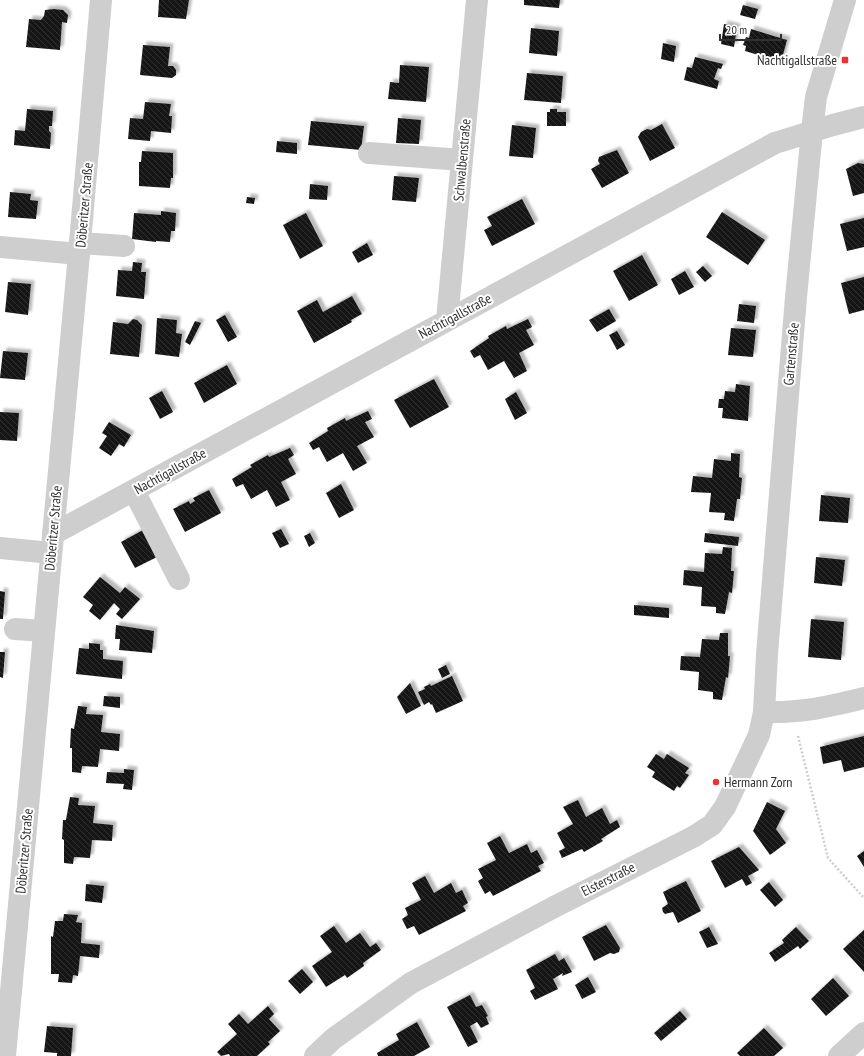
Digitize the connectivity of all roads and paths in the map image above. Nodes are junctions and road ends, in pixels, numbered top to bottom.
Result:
1 (101, 0) edge
2 (477, 0) edge
3 (845, 0) edge
4 (864, 117) edge
5 (812, 131) junction
6 (370, 153) dead end
7 (462, 160) junction
8 (124, 246) dead end
9 (0, 247) edge
10 (80, 248) junction
11 (447, 320) junction
12 (134, 491) junction
13 (52, 543) junction
14 (0, 548) edge
15 (179, 579) dead end
16 (15, 628) dead end
17 (44, 631) junction
18 (864, 698) edge
19 (764, 712) junction
20 (798, 736) dead end
21 (864, 898) edge
22 (864, 1033) edge
23 (5, 1056) edge
24 (315, 1056) edge
25 (839, 1056) edge

1 - 10 street, Döberitzer Straße
2 - 7 street, Schwalbenstraße
3 - 5 street, Gartenstraße
4 - 5 street, Nachtigallstraße
5 - 11 street, Nachtigallstraße
5 - 19 street, Gartenstraße
6 - 7 street
7 - 11 street, Schwalbenstraße
8 - 10 street
9 - 10 street
10 - 13 street, Döberitzer Straße
11 - 12 street, Nachtigallstraße
12 - 13 street, Nachtigallstraße
12 - 15 street
13 - 14 street
13 - 17 street, Döberitzer Straße
16 - 17 street
17 - 23 street, Döberitzer Straße
18 - 19 street
19 - 24 street, Elsterstraße
20 - 21 path
22 - 25 street

